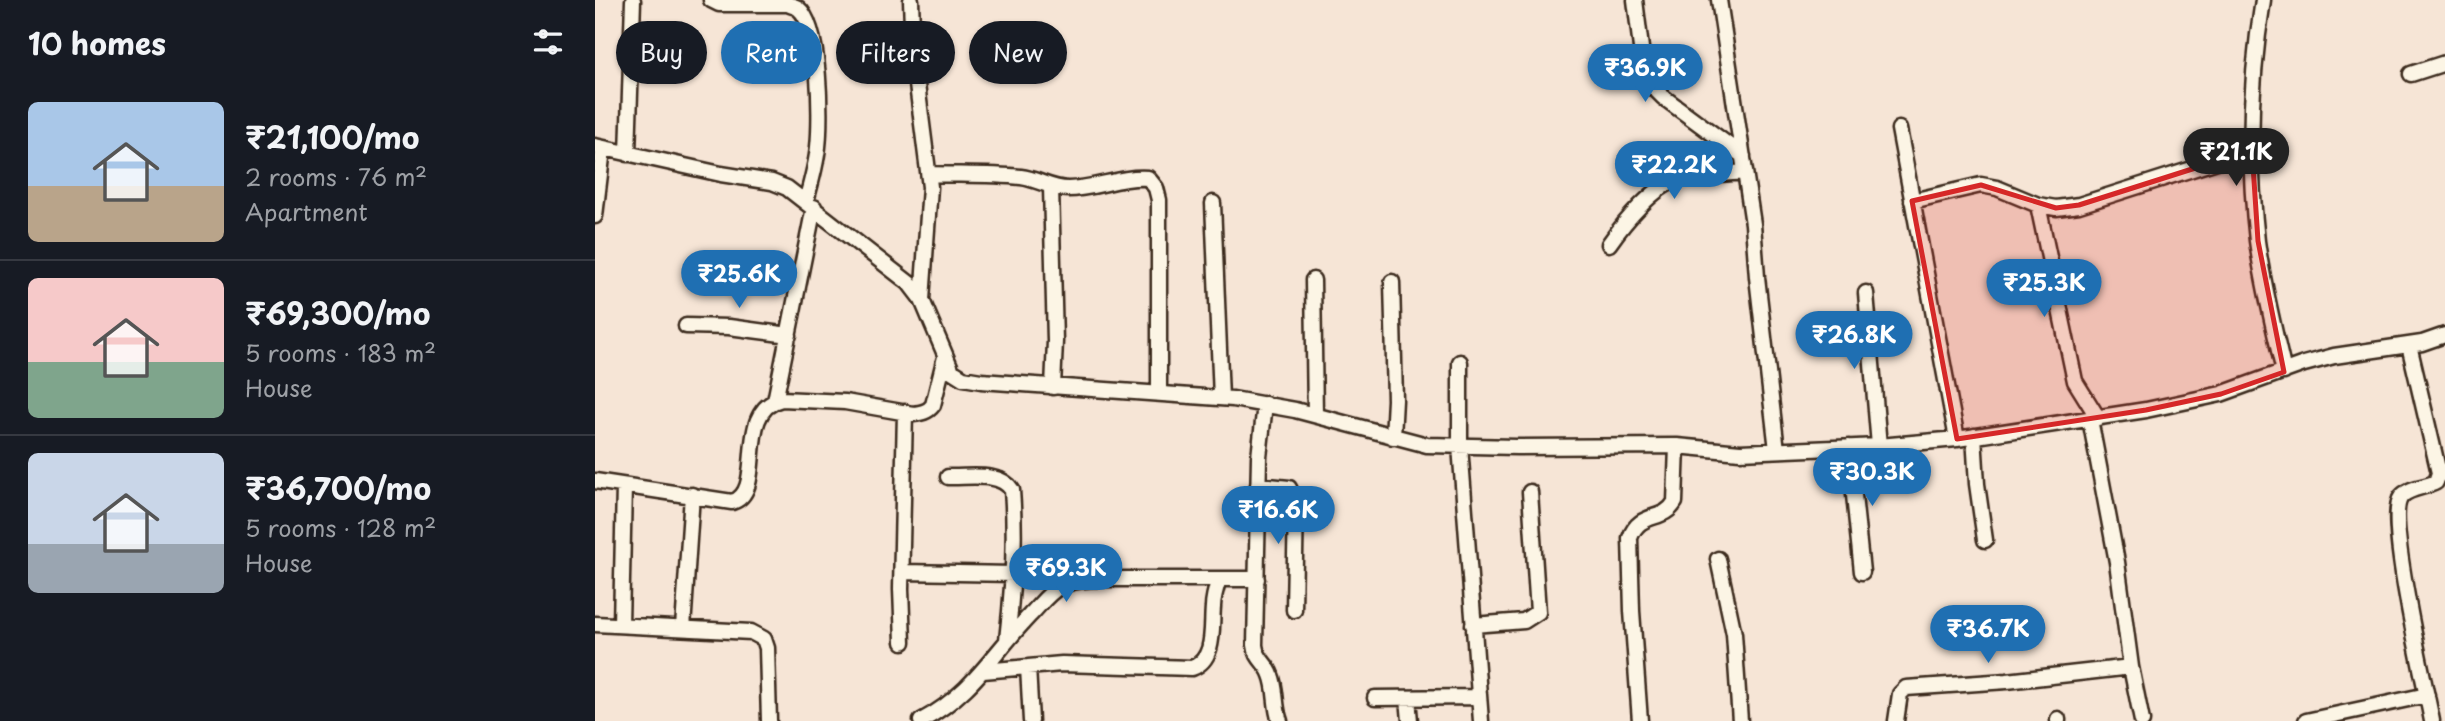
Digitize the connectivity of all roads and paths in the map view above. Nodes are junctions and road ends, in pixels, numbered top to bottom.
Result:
1 (633, 0) edge
2 (911, 0) edge
3 (1635, 0) edge
4 (1719, 0) edge
5 (2263, 0) edge
6 (717, 1) edge
7 (2445, 63) edge
8 (2411, 74) dead end
9 (1899, 129) dead end
10 (599, 148) edge
11 (2252, 150) junction
12 (628, 154) junction
13 (1743, 156) junction
14 (1745, 172) junction
15 (929, 174) junction
16 (1051, 187) junction
17 (1912, 201) junction
18 (1213, 203) dead end
19 (810, 204) junction
20 (2038, 205) junction
21 (595, 216) edge
22 (1609, 244) dead end
23 (1313, 280) dead end
24 (1392, 282) dead end
25 (1866, 293) dead end
26 (922, 300) junction
27 (686, 326) dead end
28 (789, 335) junction
29 (2445, 335) edge
30 (2409, 345) junction
31 (945, 357) junction
32 (1459, 362) dead end
33 (2284, 372) junction
34 (1053, 387) junction
35 (1159, 394) junction
36 (1221, 398) junction
37 (775, 401) junction
38 (1265, 404) junction
39 (905, 412) junction
40 (1315, 415) junction
41 (2094, 419) junction
42 (1973, 436) junction
43 (1393, 437) junction
44 (1957, 439) junction
45 (1460, 446) junction
46 (1677, 446) junction
47 (1879, 446) junction
48 (1849, 447) junction
49 (1777, 450) junction
50 (948, 477) dead end
51 (595, 481) edge
52 (624, 485) junction
53 (1258, 485) junction
54 (1530, 492) dead end
55 (692, 495) junction
56 (1985, 540) dead end
57 (1718, 559) dead end
58 (902, 572) junction
59 (1862, 572) dead end
60 (1014, 575) junction
61 (1219, 579) junction
62 (1257, 579) junction
63 (1294, 610) dead end
64 (595, 624) edge
65 (621, 625) junction
66 (1473, 625) junction
67 (683, 628) junction
68 (1007, 641) junction
69 (903, 642) dead end
70 (1028, 667) junction
71 (2131, 667) junction
72 (983, 671) junction
73 (2427, 695) junction
74 (1479, 697) junction
75 (1375, 698) dead end
76 (1408, 698) junction
77 (769, 721) edge
78 (921, 721) edge
79 (1031, 721) edge
80 (1280, 721) edge
81 (1410, 721) edge
82 (1481, 721) edge
83 (1640, 721) edge
84 (1740, 721) edge
85 (1896, 721) edge
86 (2142, 721) edge
87 (2306, 721) edge
88 (2432, 721) edge

1 - 12 street
2 - 15 street
3 - 13 street
4 - 13 street
5 - 11 street
6 - 19 street
7 - 8 street
9 - 17 street
10 - 12 street
10 - 21 street
11 - 20 street
11 - 33 street
12 - 19 street
13 - 14 street
14 - 22 street
14 - 49 street
15 - 16 street
15 - 26 street
16 - 34 street
16 - 35 street
17 - 20 street
17 - 44 street
18 - 36 street
19 - 26 street
19 - 28 street
20 - 41 street
23 - 40 street
24 - 43 street
25 - 47 street
26 - 31 street
27 - 28 street
28 - 37 street
29 - 30 street
30 - 33 street
30 - 73 street
31 - 34 street
31 - 39 street
32 - 45 street
33 - 41 street
34 - 35 street
35 - 36 street
36 - 38 street
37 - 39 street
37 - 55 street
38 - 40 street
38 - 53 street
39 - 58 street
40 - 43 street
41 - 42 street
41 - 71 street
42 - 44 street
42 - 56 street
43 - 45 street
44 - 47 street
45 - 46 street
45 - 66 street
46 - 49 street
46 - 83 street
47 - 48 street
48 - 49 street
48 - 59 street
50 - 60 street
51 - 52 street
52 - 55 street
52 - 65 street
53 - 62 street
53 - 63 street
54 - 66 street
55 - 67 street
57 - 84 street
58 - 60 street
58 - 69 street
60 - 68 street
61 - 62 street
61 - 68 street
61 - 70 street
62 - 80 street
64 - 65 street
65 - 67 street
66 - 74 street
67 - 77 street
68 - 72 street
70 - 72 street
70 - 79 street
71 - 85 street
71 - 86 street
72 - 78 street
73 - 87 street
73 - 88 street
74 - 76 street
74 - 82 street
75 - 76 street
76 - 81 street

